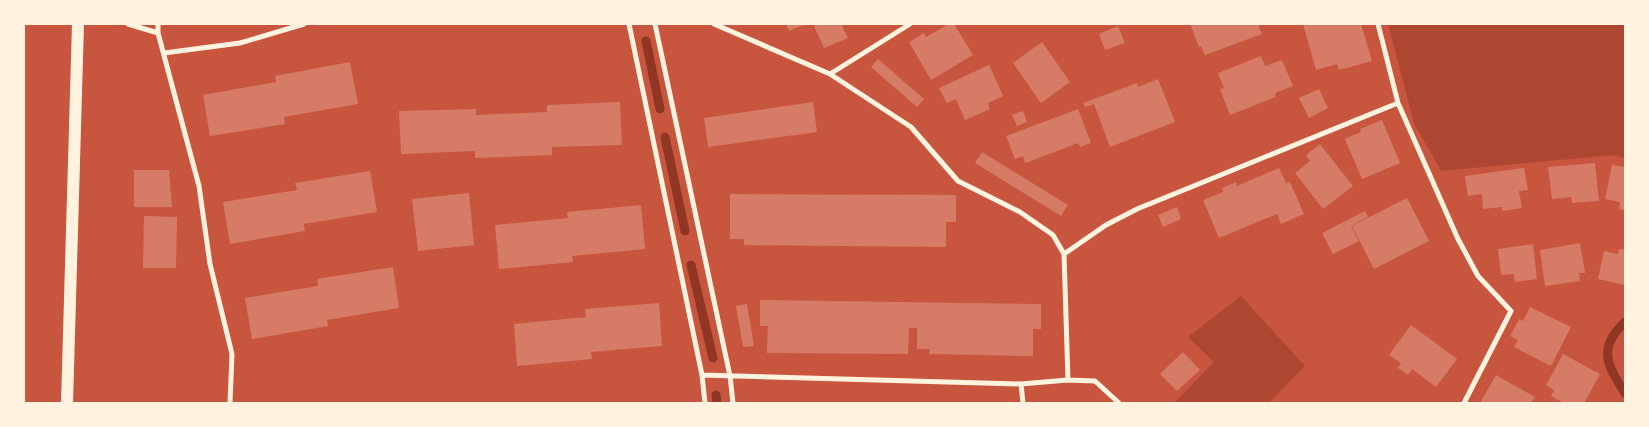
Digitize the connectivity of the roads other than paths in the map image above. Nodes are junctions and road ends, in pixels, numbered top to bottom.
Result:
1 (78, 24) edge
2 (128, 24) edge
3 (158, 24) edge
4 (304, 24) edge
5 (628, 24) edge
6 (655, 24) edge
7 (714, 24) edge
8 (910, 24) edge
9 (1378, 24) edge
10 (158, 33) junction
11 (164, 53) junction
12 (830, 74) junction
13 (1398, 103) junction
14 (1064, 254) junction
15 (702, 375) junction
16 (730, 376) junction
17 (1068, 380) junction
18 (1021, 384) junction
19 (67, 403) edge
20 (230, 403) edge
21 (705, 403) edge
22 (733, 403) edge
23 (1023, 403) edge
24 (1119, 403) edge
25 (1464, 403) edge

1 - 19 main road
2 - 10 street
3 - 10 street
4 - 11 street
5 - 15 street
6 - 16 street
7 - 12 street
8 - 12 street
9 - 13 street
10 - 11 street
11 - 20 street
12 - 14 street
13 - 14 street
13 - 25 street
14 - 17 street
15 - 16 street
15 - 21 street
16 - 18 street
16 - 22 street
17 - 18 street
17 - 24 street
18 - 23 street

